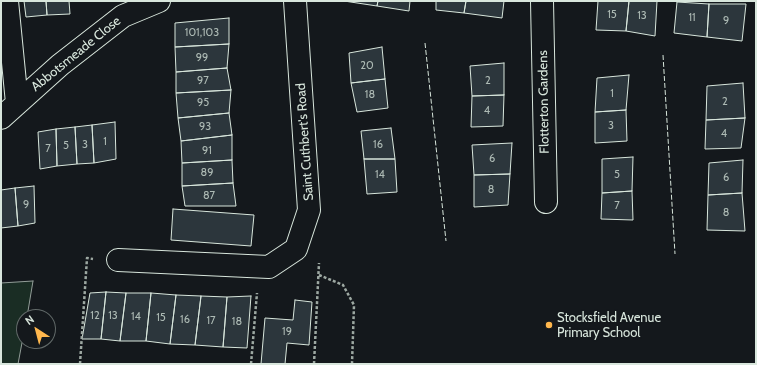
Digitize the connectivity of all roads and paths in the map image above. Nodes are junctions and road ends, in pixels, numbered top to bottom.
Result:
1 (7, 1) edge
2 (159, 1) edge
3 (295, 1) edge
4 (542, 1) edge
5 (18, 103) junction
6 (1, 118) edge
7 (546, 202) dead end
8 (118, 260) joint
9 (320, 260) dead end
10 (264, 267) junction
11 (319, 275) junction
12 (80, 364) edge
13 (251, 364) edge
14 (314, 364) edge
15 (352, 364) edge

1 - 5 street
2 - 5 street, Abbotsmeade Close
3 - 10 street, Saint Cuthbert's Road
4 - 7 street, Flotterton Gardens
5 - 6 street, Abbotsmeade Close
8 - 10 street
8 - 12 path
9 - 11 path
10 - 13 path
11 - 14 path
11 - 15 path

